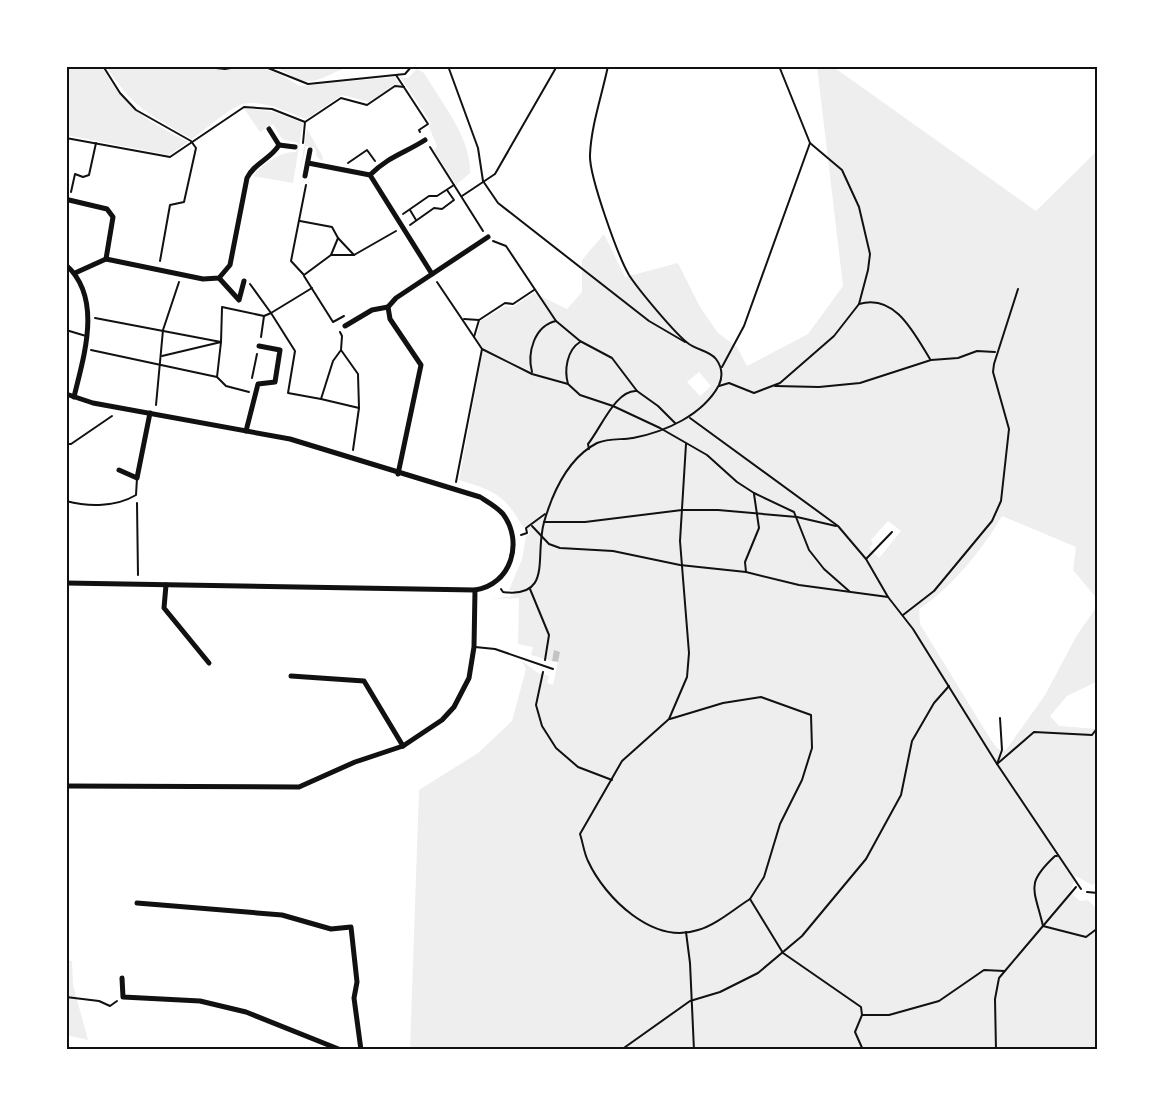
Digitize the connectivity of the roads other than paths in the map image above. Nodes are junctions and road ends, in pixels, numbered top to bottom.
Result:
1 (269, 129) dead end
2 (425, 140) dead end
3 (279, 145) junction
4 (295, 147) dead end
5 (310, 150) dead end
6 (308, 163) junction
7 (370, 175) junction
8 (304, 179) road end
9 (69, 200) road end
10 (486, 235) road end
11 (106, 259) junction
12 (66, 265) edge
13 (75, 273) junction
14 (432, 274) junction
15 (219, 278) junction
16 (244, 281) road end
17 (388, 307) junction
18 (345, 326) dead end
19 (66, 330) edge
20 (86, 336) junction
21 (259, 346) road end
22 (66, 394) edge
23 (74, 396) junction
24 (152, 414) junction
25 (246, 431) junction
26 (119, 470) dead end
27 (398, 474) junction
28 (137, 478) junction
29 (66, 501) edge
30 (66, 583) edge
31 (166, 585) junction
32 (475, 590) junction
33 (474, 647) junction
34 (209, 663) dead end
35 (553, 669) dead end
36 (291, 676) dead end
37 (403, 746) junction
38 (66, 786) edge
39 (1087, 892) road end
40 (1098, 893) edge
41 (137, 903) dead end
42 (122, 978) dead end
43 (341, 1050) edge
44 (361, 1050) edge

1 - 3 street
2 - 7 street
3 - 4 street
3 - 15 street
5 - 6 street
6 - 7 street
6 - 8 street
7 - 14 street
9 - 11 street
10 - 14 street
11 - 13 street
11 - 15 street
12 - 13 street
13 - 20 street
14 - 17 street
15 - 16 street
17 - 18 street
17 - 27 street
19 - 20 lane
20 - 23 street
21 - 25 street
22 - 23 street
23 - 24 street
24 - 25 street
24 - 28 street
25 - 27 street
26 - 28 street
27 - 32 street
28 - 29 lane
30 - 31 street
31 - 32 street
31 - 34 street
32 - 33 street
33 - 35 lane
33 - 37 street
36 - 37 street
37 - 38 street
39 - 40 lane
41 - 44 street
42 - 43 street

